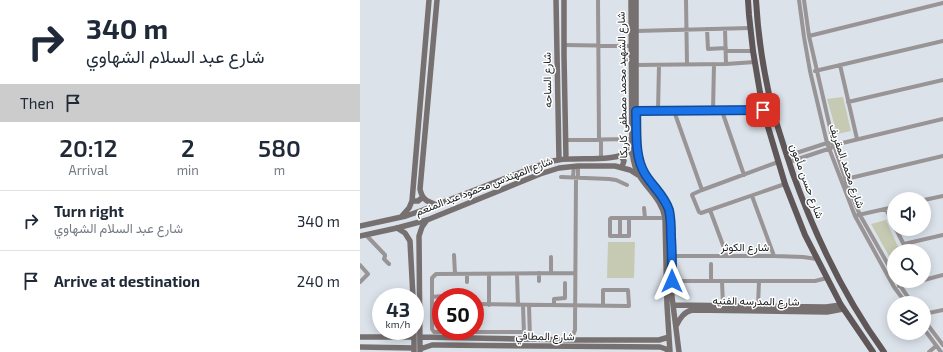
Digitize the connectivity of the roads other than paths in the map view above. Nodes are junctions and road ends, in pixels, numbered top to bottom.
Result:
1 (429, 0) edge
2 (437, 0) edge
3 (556, 0) edge
4 (564, 0) edge
5 (598, 0) edge
6 (631, 0) edge
7 (636, 0) edge
8 (686, 0) edge
9 (748, 0) edge
10 (756, 0) edge
11 (799, 0) edge
12 (804, 0) edge
13 (943, 3) edge
14 (750, 28) junction
15 (707, 29) junction
16 (725, 29) junction
17 (687, 30) junction
18 (636, 31) junction
19 (809, 36) junction
20 (943, 41) edge
21 (564, 46) junction
22 (598, 46) junction
23 (631, 46) junction
24 (726, 49) junction
25 (753, 51) junction
26 (556, 55) junction
27 (564, 55) junction
28 (755, 62) junction
29 (556, 64) junction
30 (564, 64) junction
31 (687, 64) junction
32 (714, 64) junction
33 (726, 64) junction
34 (636, 65) junction
35 (659, 65) junction
36 (840, 65) junction
37 (816, 70) junction
38 (810, 71) junction
39 (943, 80) edge
40 (848, 102) junction
41 (763, 110) junction
42 (636, 111) junction
43 (658, 111) junction
44 (674, 111) junction
45 (713, 111) junction
46 (722, 111) junction
47 (943, 119) edge
48 (632, 139) junction
49 (857, 139) junction
50 (566, 140) junction
51 (600, 140) junction
52 (827, 143) junction
53 (834, 145) junction
54 (830, 149) junction
55 (632, 151) junction
56 (558, 153) junction
57 (566, 156) junction
58 (621, 156) junction
59 (787, 156) junction
60 (943, 156) edge
61 (601, 158) junction
62 (559, 160) junction
63 (778, 162) junction
64 (789, 162) junction
65 (576, 166) junction
66 (622, 167) junction
67 (638, 175) junction
68 (744, 175) junction
69 (561, 177) dead end
70 (576, 178) junction
71 (846, 179) junction
72 (796, 180) junction
73 (785, 184) junction
74 (627, 185) dead end
75 (702, 190) junction
76 (752, 196) junction
77 (943, 196) edge
78 (423, 197) junction
79 (931, 199) edge
80 (412, 201) junction
81 (803, 203) junction
82 (437, 205) junction
83 (794, 207) junction
84 (644, 208) dead end
85 (886, 209) edge
86 (710, 210) junction
87 (858, 215) junction
88 (400, 217) junction
89 (620, 218) junction
90 (629, 218) junction
91 (645, 218) junction
92 (666, 218) junction
93 (427, 220) junction
94 (360, 226) edge
95 (397, 228) junction
96 (363, 235) edge
97 (943, 235) edge
98 (620, 236) junction
99 (900, 236) edge
100 (419, 240) junction
101 (410, 241) junction
102 (904, 244) joint
103 (454, 255) dead end
104 (672, 256) junction
105 (726, 256) junction
106 (774, 256) junction
107 (551, 257) dead end
108 (817, 259) junction
109 (887, 263) edge
110 (389, 264) dead end
111 (711, 264) dead end
112 (360, 265) edge
113 (539, 273) junction
114 (551, 273) junction
115 (575, 273) junction
116 (887, 273) edge
117 (455, 274) junction
118 (467, 274) junction
119 (490, 274) junction
120 (517, 274) junction
121 (943, 275) edge
122 (826, 278) junction
123 (931, 278) edge
124 (539, 281) dead end
125 (681, 281) dead end
126 (711, 281) junction
127 (722, 281) junction
128 (759, 281) junction
129 (360, 282) edge
130 (467, 282) dead end
131 (565, 283) dead end
132 (413, 288) edge
133 (417, 288) edge
134 (432, 288) edge
135 (484, 304) edge
136 (489, 304) junction
137 (518, 305) junction
138 (523, 305) junction
139 (529, 305) junction
140 (554, 305) junction
141 (575, 305) junction
142 (602, 305) junction
143 (673, 305) junction
144 (684, 305) junction
145 (723, 306) junction
146 (758, 306) junction
147 (842, 307) junction
148 (943, 310) edge
149 (684, 313) junction
150 (931, 313) edge
151 (676, 326) junction
152 (931, 329) edge
153 (484, 332) edge
154 (524, 332) junction
155 (424, 336) edge
156 (360, 337) edge
157 (372, 337) edge
158 (432, 337) joint
159 (669, 337) junction
160 (484, 338) edge
161 (527, 339) junction
162 (931, 339) edge
163 (403, 340) edge
164 (416, 340) edge
165 (575, 340) junction
166 (656, 340) junction
167 (432, 345) junction
168 (943, 345) edge
169 (936, 346) junction
170 (360, 347) edge
171 (656, 347) junction
172 (400, 348) junction
173 (417, 350) edge
174 (670, 352) edge
175 (679, 352) edge
176 (873, 352) edge
177 (884, 352) edge
178 (929, 352) edge
179 (941, 352) edge

1 - 80 street
2 - 78 street
3 - 26 street, شارع الساحه
4 - 21 street, شارع الساحه
5 - 22 street
6 - 23 street, شارع الشهيد محمد مصطفى كاريكا
7 - 18 street, شارع الشهيد محمد مصطفى كاريكا
8 - 17 street
9 - 14 main road, شارع حسن مأمون
10 - 59 main road, شارع حسن مأمون
11 - 38 street, شارع محمد المقريف
12 - 19 street, شارع محمد المقريف
13 - 19 street
14 - 16 street
14 - 25 main road, شارع حسن مأمون
15 - 16 street
15 - 17 street
15 - 24 street
16 - 24 street
17 - 18 street
17 - 31 street
18 - 34 street, شارع الشهيد محمد مصطفى كاريكا
19 - 37 street, شارع محمد المقريف
20 - 36 street
21 - 22 street
21 - 27 street, شارع الساحه
22 - 23 street
22 - 51 street
23 - 48 street, شارع الشهيد محمد مصطفى كاريكا
24 - 25 street
24 - 33 street
25 - 28 main road, شارع حسن مأمون
26 - 27 street
26 - 29 street, شارع الساحه
27 - 30 street, شارع الساحه
28 - 33 street
28 - 41 main road, شارع حسن مأمون
29 - 30 street
29 - 56 street, شارع الساحه
30 - 50 street, شارع الساحه
31 - 32 street
31 - 35 street
32 - 33 street
32 - 45 street
34 - 35 street
34 - 42 street, شارع الشهيد محمد مصطفى كاريكا
35 - 43 street
36 - 37 street
36 - 40 street
37 - 38 street
37 - 53 street, شارع محمد المقريف
38 - 52 street, شارع محمد المقريف
39 - 40 street
40 - 49 street
41 - 46 street
41 - 63 main road, شارع حسن مأمون
42 - 43 street
42 - 104 street, شارع الشهيد محمد مصطفى كاريكا
43 - 44 street
44 - 45 street
44 - 75 street
45 - 46 street
46 - 68 street
47 - 49 street
48 - 51 street
48 - 55 street, شارع الشهيد محمد مصطفى كاريكا
49 - 53 street
50 - 51 street
50 - 57 street, شارع الساحه
51 - 61 street
52 - 53 street
52 - 54 street, شارع محمد المقريف
52 - 59 street
53 - 54 street
53 - 71 street, شارع محمد المقريف
54 - 64 street
54 - 87 street, شارع محمد المقريف
55 - 58 street, شارع المهندس محمود عبد المنعم
55 - 67 street, شارع الشهيد محمد مصطفى كاريكا
56 - 57 street
56 - 62 street, شارع الساحه
57 - 61 street, شارع المهندس محمود عبد المنعم
57 - 62 street, شارع المهندس محمود عبد المنعم
58 - 61 street, شارع المهندس محمود عبد المنعم
58 - 66 street
59 - 64 main road, شارع حسن مأمون
60 - 71 street
62 - 82 street, شارع المهندس محمود عبد المنعم
63 - 68 street
63 - 73 main road, شارع حسن مأمون
64 - 72 main road, شارع حسن مأمون
65 - 66 street, شارع المهندس محمود عبد المنعم
65 - 70 street
65 - 93 street, شارع المهندس محمود عبد المنعم
66 - 67 street, شارع المهندس محمود عبد المنعم
67 - 92 street, شارع الشهيد محمد مصطفى كاريكا
68 - 75 street
69 - 70 street
70 - 74 street
70 - 115 street
71 - 87 street, شارع محمد المقريف
72 - 73 main road
72 - 81 main road, شارع حسن مأمون
73 - 76 street
73 - 83 main road, شارع حسن مأمون
75 - 86 street
76 - 86 street
76 - 106 street
77 - 79 street
78 - 80 street
78 - 82 street
80 - 88 street
81 - 83 main road
81 - 177 main road, شارع حسن مأمون
82 - 88 street, شارع المهندس محمود عبد المنعم
83 - 108 main road, شارع حسن مأمون
84 - 91 street
85 - 87 street
86 - 105 street
87 - 109 street, شارع محمد المقريف
87 - 116 street, شارع محمد المقريف
88 - 94 street, شارع المهندس محمود عبد المنعم
89 - 90 street
89 - 98 street
89 - 98 street
90 - 91 street
90 - 98 street
91 - 92 street
92 - 159 street, شارع الشهيد محمد مصطفى كاريكا
93 - 95 street, شارع المهندس محمود عبد المنعم
93 - 100 street
95 - 96 street, شارع المهندس محمود عبد المنعم
95 - 101 street
96 - 110 street
97 - 102 street
99 - 102 street
100 - 101 street
100 - 133 street
101 - 132 street
103 - 117 street
104 - 105 street, شارع الكوثر
104 - 143 street, شارع الشهيد محمد مصطفى كاريكا
105 - 106 street, شارع الكوثر
106 - 108 street, شارع الكوثر
107 - 114 street
108 - 122 main road, شارع حسن مأمون
111 - 126 street
112 - 129 street
113 - 114 street
113 - 120 street
113 - 124 street
114 - 115 street
115 - 141 street
117 - 118 street
117 - 134 street
118 - 119 street
118 - 130 street
119 - 120 street
119 - 136 street
120 - 137 street
121 - 123 street
122 - 128 street
122 - 147 main road, شارع حسن مأمون
125 - 126 street
126 - 127 street
127 - 128 street
127 - 145 street
128 - 146 street
131 - 140 street
135 - 136 street
136 - 137 street
137 - 138 street
138 - 139 street
138 - 154 street
139 - 140 street
139 - 161 street
140 - 141 street
141 - 142 street
141 - 165 street
142 - 142 street
143 - 144 street, شارع المدرسه الفنيه
143 - 151 street, شارع الشهيد محمد مصطفى كاريكا
144 - 145 street, شارع المدرسه الفنيه
144 - 149 street
145 - 146 street, شارع المدرسه الفنيه
146 - 147 street, شارع المدرسه الفنيه
147 - 149 street, شارع المدرسه الفنيه
147 - 176 main road, شارع حسن مأمون
148 - 150 street
149 - 151 street
151 - 175 street, شارع الشهيد محمد مصطفى كاريكا
152 - 168 street
153 - 154 street
154 - 161 street
155 - 158 street, شارع المطافي
156 - 157 street, شارع المطافي
158 - 167 street
159 - 166 street, شارع المطافي
159 - 174 street, شارع الشهيد محمد مصطفى كاريكا
160 - 161 street, شارع المطافي
161 - 165 street, شارع المطافي
162 - 169 street
163 - 172 street
164 - 173 street
165 - 166 street, شارع المطافي
166 - 171 street
167 - 171 street, شارع المطافي
167 - 173 street, شارع المطافي
169 - 178 street
169 - 179 street
170 - 172 street, شارع المطافي
171 - 174 street, شارع المطافي
172 - 173 street, شارع المطافي

